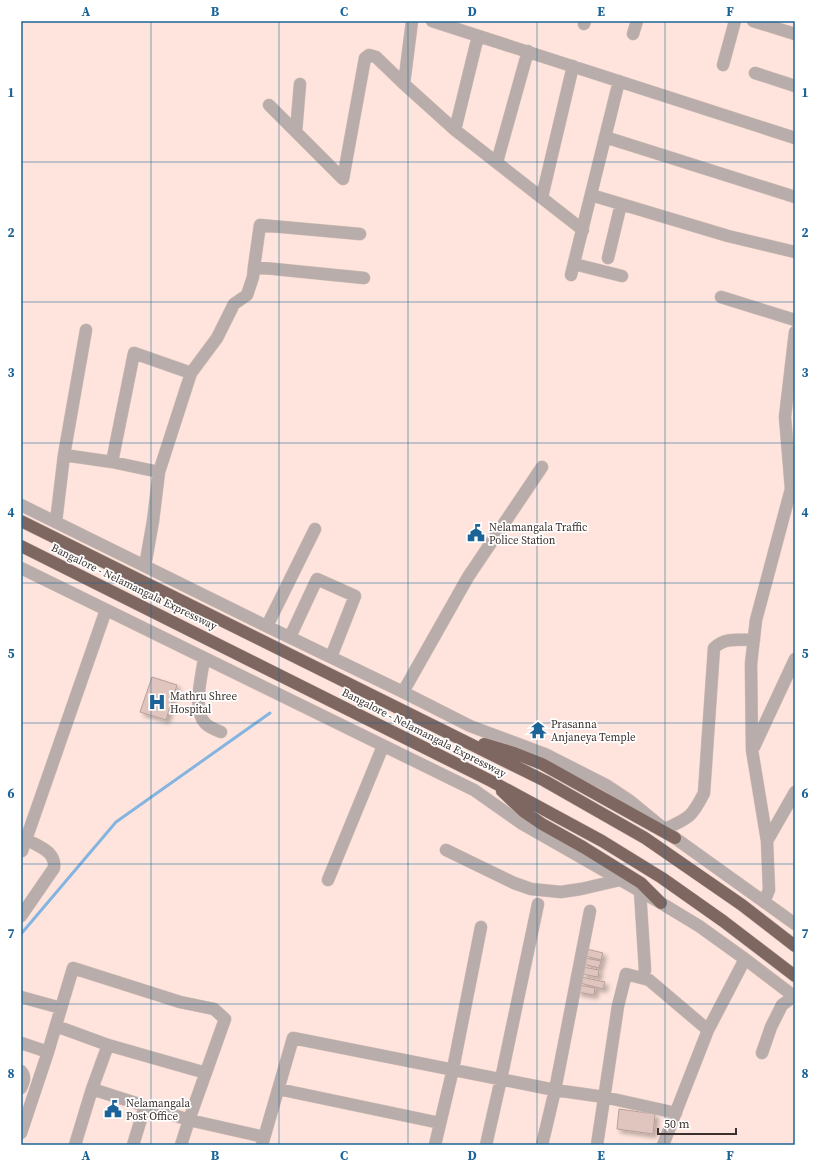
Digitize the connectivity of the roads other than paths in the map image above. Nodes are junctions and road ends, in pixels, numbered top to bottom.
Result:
1 (412, 21) edge
2 (432, 21) edge
3 (637, 21) edge
4 (735, 21) edge
5 (754, 21) edge
6 (633, 34) dead end
7 (795, 34) edge
8 (478, 36) junction
9 (528, 52) junction
10 (723, 65) dead end
11 (573, 66) junction
12 (755, 73) dead end
13 (618, 80) junction
14 (300, 84) dead end
15 (404, 84) junction
16 (795, 86) edge
17 (269, 105) dead end
18 (455, 130) junction
19 (296, 132) junction
20 (605, 137) junction
21 (795, 138) edge
22 (496, 162) junction
23 (591, 195) junction
24 (542, 197) junction
25 (795, 197) edge
26 (621, 204) junction
27 (583, 230) junction
28 (360, 234) dead end
29 (795, 252) edge
30 (608, 258) dead end
31 (254, 268) junction
32 (622, 276) dead end
33 (364, 278) dead end
34 (721, 297) dead end
35 (795, 320) edge
36 (86, 330) dead end
37 (795, 332) edge
38 (191, 373) junction
39 (64, 455) junction
40 (112, 462) junction
41 (542, 467) dead end
42 (159, 472) junction
43 (21, 505) edge
44 (21, 521) edge
45 (56, 522) junction
46 (315, 529) dead end
47 (21, 546) edge
48 (145, 566) junction
49 (21, 568) edge
50 (106, 610) junction
51 (267, 626) junction
52 (290, 637) junction
53 (754, 640) junction
54 (330, 657) junction
55 (204, 658) junction
56 (795, 659) edge
57 (403, 692) junction
58 (221, 732) dead end
59 (457, 737) junction
60 (383, 746) junction
61 (752, 750) junction
62 (491, 781) junction
63 (795, 792) edge
64 (665, 829) junction
65 (676, 838) junction
66 (26, 839) junction
67 (767, 841) junction
68 (446, 850) dead end
69 (22, 851) edge
70 (328, 880) dead end
71 (620, 880) junction
72 (640, 891) junction
73 (764, 902) junction
74 (661, 903) junction
75 (538, 904) dead end
76 (590, 911) dead end
77 (21, 916) edge
78 (795, 924) edge
79 (481, 927) dead end
80 (795, 946) edge
81 (745, 959) junction
82 (795, 976) edge
83 (642, 978) junction
84 (21, 997) edge
85 (795, 997) edge
86 (61, 1008) junction
87 (56, 1026) junction
88 (708, 1030) junction
89 (21, 1043) edge
90 (108, 1045) junction
91 (48, 1052) junction
92 (762, 1052) dead end
93 (453, 1069) junction
94 (21, 1071) edge
95 (206, 1073) junction
96 (501, 1079) junction
97 (21, 1088) edge
98 (92, 1089) junction
99 (278, 1089) junction
100 (555, 1090) junction
101 (604, 1097) junction
102 (145, 1106) junction
103 (676, 1113) junction
104 (189, 1120) junction
105 (440, 1123) junction
106 (21, 1133) edge
107 (263, 1141) edge
108 (74, 1145) edge
109 (133, 1145) edge
110 (182, 1145) edge
111 (435, 1145) edge
112 (486, 1145) edge
113 (542, 1145) edge
114 (597, 1145) edge
115 (664, 1145) edge

1 - 15 street
2 - 8 street
3 - 6 street
4 - 10 street
5 - 7 street
8 - 9 street
8 - 18 street
9 - 11 street
9 - 22 street
11 - 13 street
11 - 24 street
12 - 16 street
13 - 20 street
13 - 21 street
14 - 19 street
15 - 18 street
15 - 19 street
17 - 19 street
18 - 22 street
20 - 23 street
20 - 25 street
22 - 24 street
23 - 26 street
23 - 27 street
24 - 27 street
26 - 29 street
26 - 30 street
27 - 32 street
28 - 31 street
31 - 33 street
31 - 38 street
34 - 35 street
36 - 39 street
37 - 53 street
38 - 40 street
38 - 42 street
39 - 40 street
39 - 45 street
40 - 42 street
41 - 57 street
42 - 48 street
43 - 45 street
44 - 59 highway, Bangalore - Nelamangala Expressway
45 - 48 street
46 - 51 street
47 - 62 highway, Bangalore - Nelamangala Expressway
48 - 51 street
49 - 50 street
50 - 55 street
50 - 66 street
51 - 52 street
52 - 54 street
52 - 54 street
53 - 61 street
53 - 64 street
54 - 57 street
55 - 58 street
55 - 60 street
56 - 61 street
57 - 64 street
59 - 65 highway
59 - 80 highway, Bangalore - Nelamangala Expressway
60 - 70 street
60 - 71 street
61 - 67 street
62 - 74 highway
62 - 82 highway, Bangalore - Nelamangala Expressway
63 - 67 street
64 - 65 street
65 - 73 street
66 - 69 street
66 - 77 street
67 - 73 street
68 - 71 street
71 - 72 street
72 - 74 street
72 - 83 street
73 - 78 street
74 - 81 street
75 - 96 street
76 - 100 street
79 - 93 street
81 - 85 street
81 - 88 street
83 - 88 street
83 - 101 street
84 - 86 street
85 - 92 street
86 - 87 street
86 - 95 street
87 - 90 street
87 - 91 street
88 - 103 street
89 - 91 street
90 - 95 street
90 - 98 street
91 - 106 street
93 - 96 street
93 - 99 street
93 - 105 street
94 - 97 street
95 - 104 street
96 - 100 street
96 - 112 street
98 - 102 street
98 - 108 street
99 - 105 street
99 - 107 street
100 - 101 street
100 - 113 street
101 - 103 street
101 - 114 street
102 - 104 street
102 - 109 street
103 - 115 street
104 - 107 street
104 - 110 street
105 - 111 street

